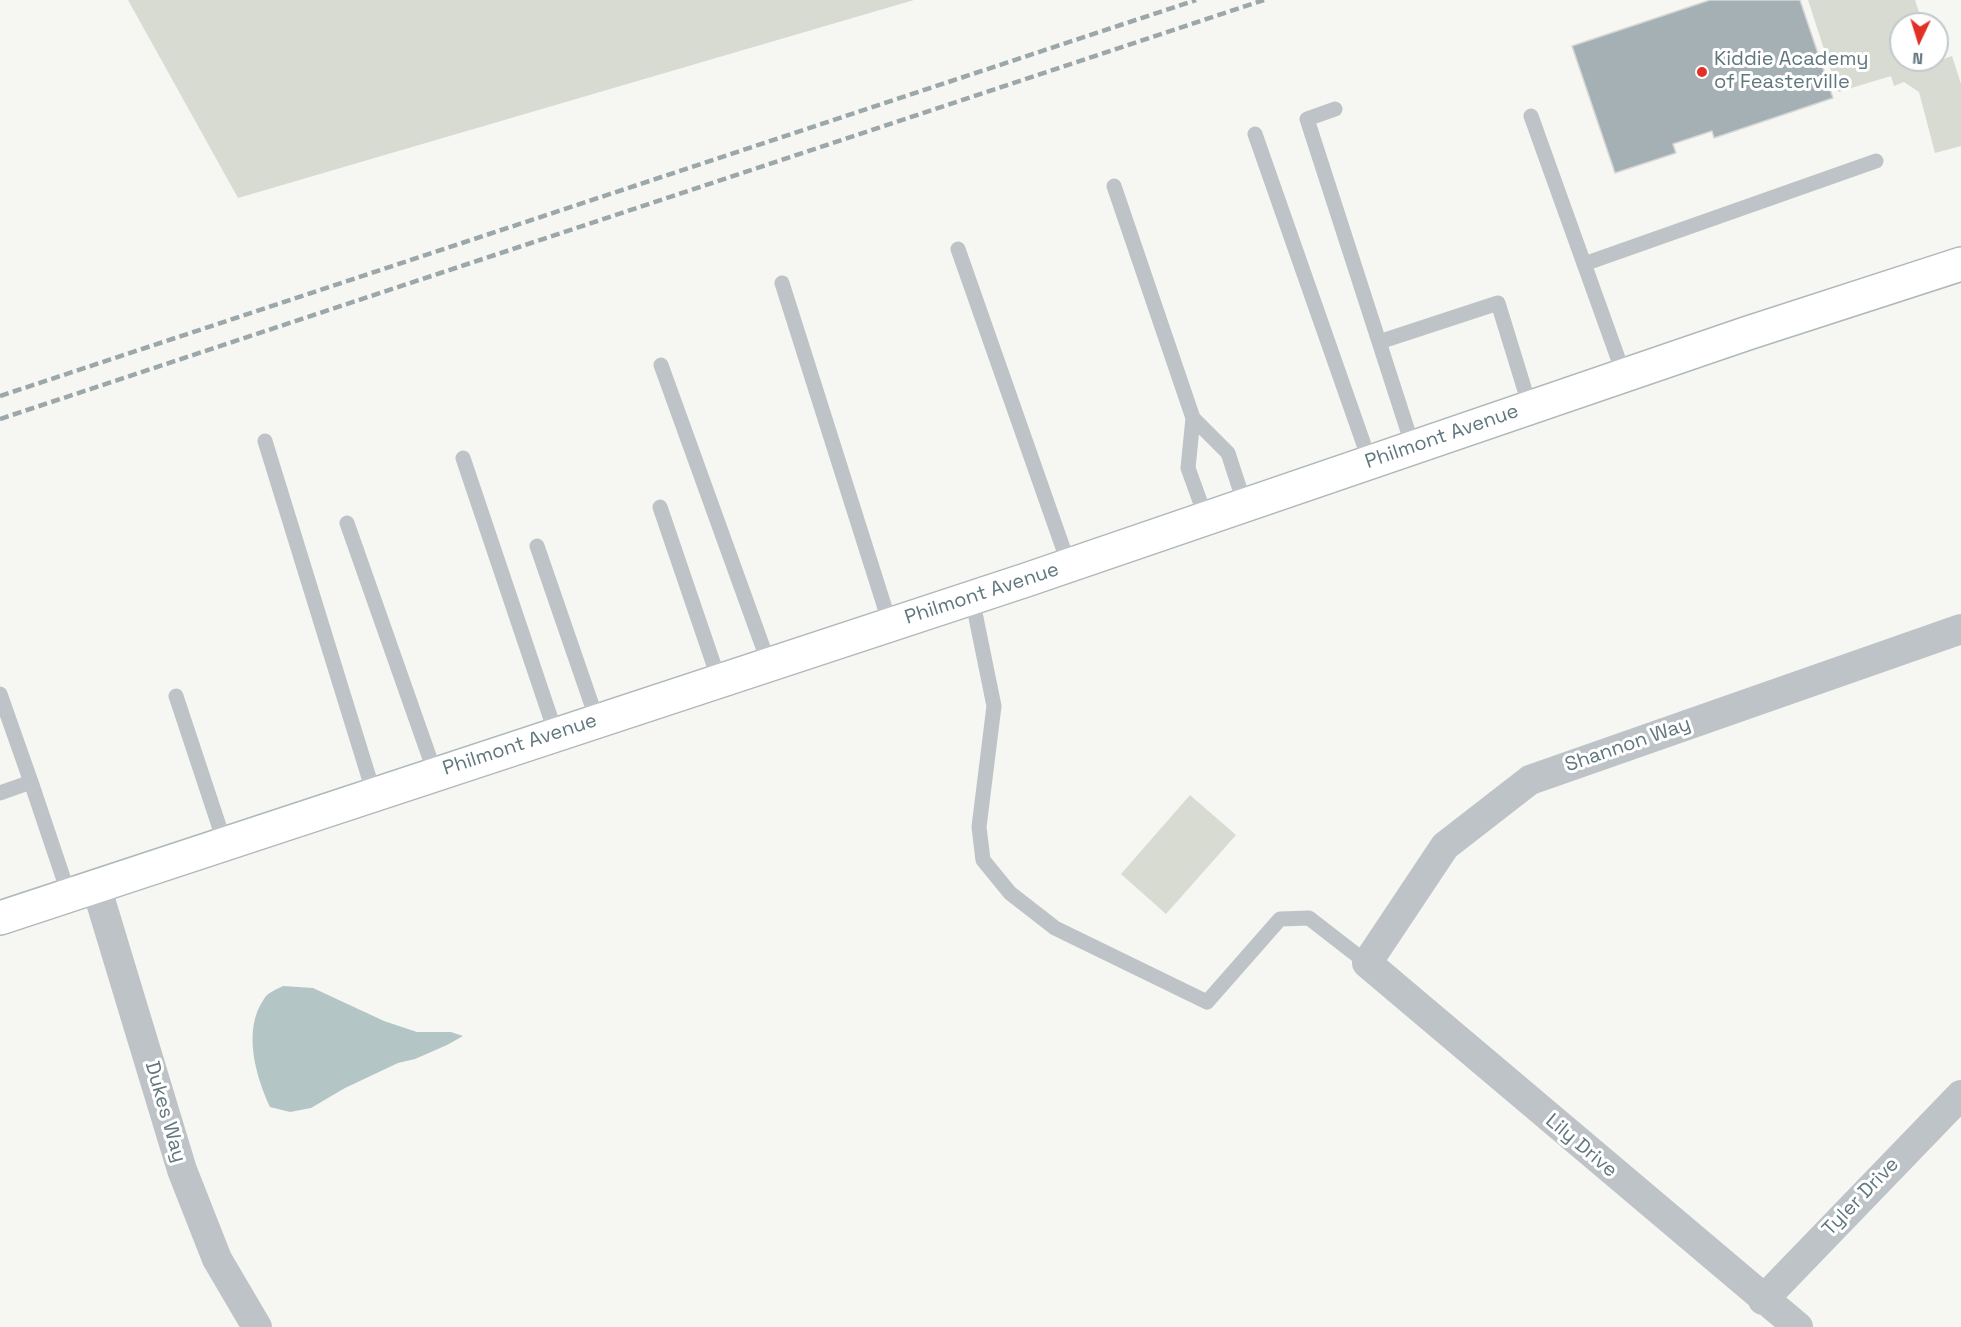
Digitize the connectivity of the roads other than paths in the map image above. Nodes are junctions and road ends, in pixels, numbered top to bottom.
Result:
1 (1335, 109) dead end
2 (1531, 116) dead end
3 (1255, 134) dead end
4 (1876, 161) dead end
5 (1114, 186) dead end
6 (958, 249) dead end
7 (1584, 264) junction
8 (1961, 264) edge
9 (782, 283) dead end
10 (1379, 342) junction
11 (661, 365) dead end
12 (1624, 375) junction
13 (1530, 407) junction
14 (1193, 418) junction
15 (266, 441) dead end
16 (1413, 447) junction
17 (463, 458) dead end
18 (1370, 462) junction
19 (1245, 505) junction
20 (660, 507) dead end
21 (1206, 518) junction
22 (346, 523) dead end
23 (537, 546) dead end
24 (1069, 565) junction
25 (972, 598) junction
26 (890, 624) junction
27 (1961, 629) edge
28 (769, 664) junction
29 (719, 680) junction
30 (0, 694) edge
31 (176, 696) dead end
32 (597, 720) junction
33 (556, 734) junction
34 (435, 773) junction
35 (31, 782) junction
36 (0, 793) edge
37 (374, 794) junction
38 (225, 843) junction
39 (83, 891) junction
40 (0, 918) edge
41 (1367, 963) junction
42 (1961, 1095) edge
43 (1763, 1300) junction
44 (257, 1327) edge
45 (1797, 1327) edge

1 - 10 lane
2 - 7 lane
3 - 18 lane
4 - 7 lane
5 - 14 lane
6 - 24 lane
7 - 12 lane
8 - 12 main road, Philmont Avenue
9 - 26 lane
10 - 13 lane
10 - 16 lane
11 - 28 lane
12 - 13 main road, Philmont Avenue
13 - 16 main road, Philmont Avenue
14 - 19 lane
14 - 21 lane
15 - 37 lane
16 - 18 main road, Philmont Avenue
17 - 33 lane
18 - 19 main road, Philmont Avenue
19 - 21 main road, Philmont Avenue
20 - 29 lane
21 - 24 main road, Philmont Avenue
22 - 34 lane
23 - 32 lane
24 - 25 main road, Philmont Avenue
25 - 26 main road, Philmont Avenue
25 - 41 lane
26 - 28 main road, Philmont Avenue
27 - 41 street, Shannon Way
28 - 29 main road, Philmont Avenue
29 - 32 main road, Philmont Avenue
30 - 35 lane
31 - 38 lane
32 - 33 main road, Philmont Avenue
33 - 34 main road, Philmont Avenue
34 - 37 main road, Philmont Avenue
35 - 36 lane
35 - 39 lane
37 - 38 main road, Philmont Avenue
38 - 39 main road, Philmont Avenue
39 - 40 main road, Philmont Avenue
39 - 44 street, Dukes Way
41 - 43 street, Lily Drive
42 - 43 street, Tyler Drive
43 - 45 street, Lily Drive

